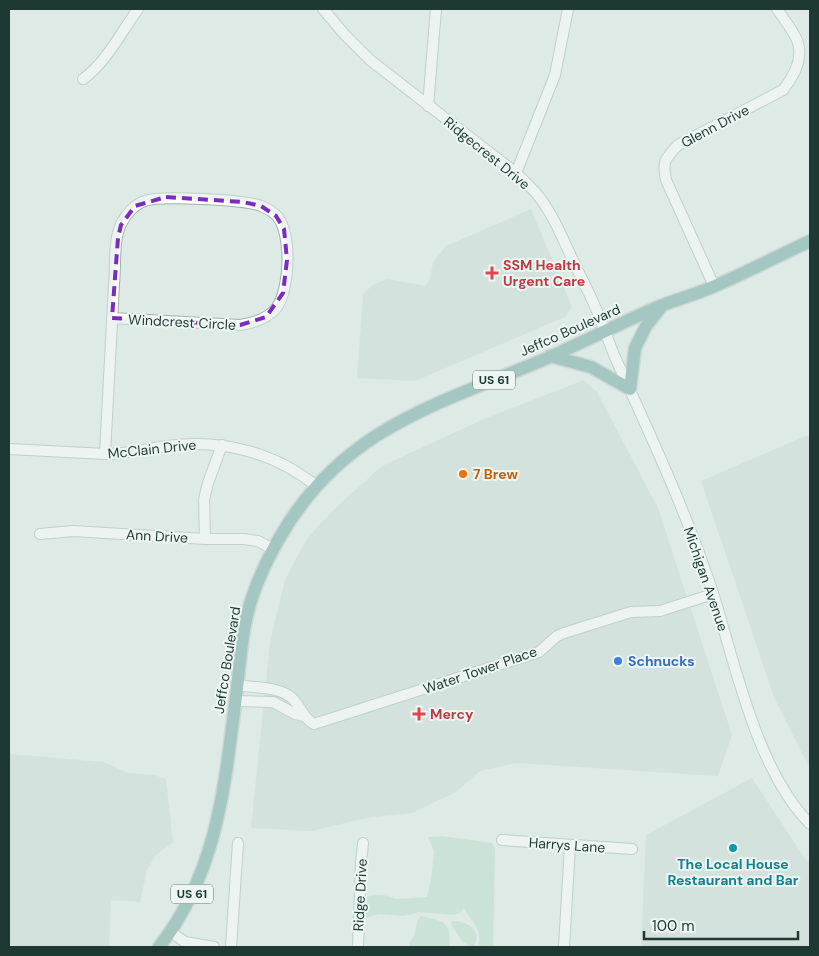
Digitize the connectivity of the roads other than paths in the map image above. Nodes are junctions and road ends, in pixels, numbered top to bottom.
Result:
1 (138, 9) edge
2 (324, 9) edge
3 (436, 9) edge
4 (568, 9) edge
5 (777, 9) edge
6 (83, 79) dead end
7 (428, 106) junction
8 (516, 173) junction
9 (810, 241) edge
10 (714, 286) junction
11 (661, 306) junction
12 (112, 318) junction
13 (604, 331) junction
14 (550, 356) junction
15 (630, 389) junction
16 (222, 445) junction
17 (9, 449) edge
18 (105, 454) junction
19 (316, 486) junction
20 (40, 534) dead end
21 (205, 539) junction
22 (273, 549) junction
23 (713, 594) junction
24 (237, 686) junction
25 (236, 701) junction
26 (304, 716) junction
27 (810, 824) edge
28 (502, 840) dead end
29 (238, 843) dead end
30 (363, 843) dead end
31 (570, 845) junction
32 (632, 849) dead end
33 (171, 932) junction
34 (160, 947) edge
35 (214, 947) edge
36 (231, 947) edge
37 (358, 947) edge
38 (564, 947) edge

1 - 6 street
2 - 7 street, Ridgecrest Drive
3 - 7 street
4 - 8 street
5 - 10 street, Glenn Drive
7 - 8 street, Ridgecrest Drive
8 - 13 street, Ridgecrest Drive
9 - 10 main road, Jeffco Boulevard / US 61
10 - 11 main road, Jeffco Boulevard / US 61
11 - 13 main road, Jeffco Boulevard / US 61
11 - 15 main road
12 - 12 street, Windcrest Circle
12 - 18 street, Windcrest Circle
13 - 14 main road, Jeffco Boulevard / US 61
13 - 15 street, Michigan Avenue
14 - 15 main road
14 - 19 main road, Jeffco Boulevard / US 61
15 - 23 street, Michigan Avenue
16 - 18 street, McClain Drive
16 - 19 street, McClain Drive
16 - 21 street
17 - 18 street, McClain Drive
19 - 22 main road, Jeffco Boulevard / US 61
20 - 21 street, Ann Drive
21 - 22 street, Ann Drive
22 - 24 main road, Jeffco Boulevard / US 61
23 - 26 street, Water Tower Place
23 - 27 street, Michigan Avenue
24 - 25 main road, Jeffco Boulevard / US 61
24 - 26 street
25 - 26 street, Water Tower Place
25 - 33 main road, Jeffco Boulevard / US 61
28 - 31 street, Harrys Lane
29 - 36 street
30 - 37 street, Ridge Drive
31 - 32 street, Harrys Lane
31 - 38 street
33 - 34 main road, Jeffco Boulevard / US 61
33 - 35 street

